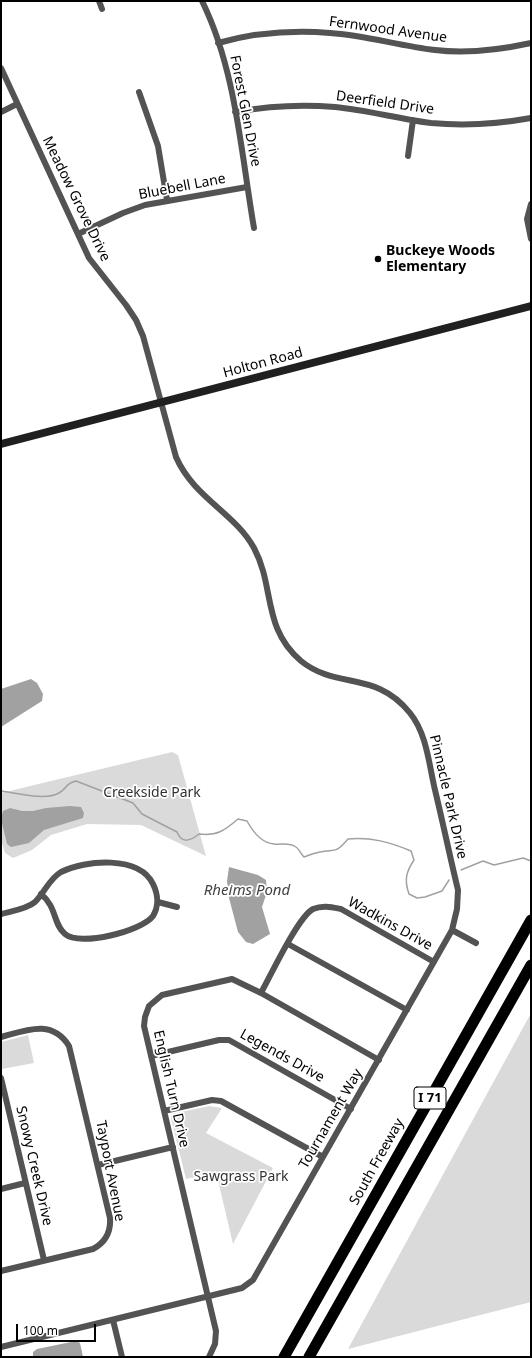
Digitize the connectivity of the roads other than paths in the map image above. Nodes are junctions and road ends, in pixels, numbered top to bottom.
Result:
1 (99, 1) edge
2 (202, 1) edge
3 (102, 9) dead end
4 (218, 43) junction
5 (531, 43) edge
6 (1, 68) edge
7 (139, 92) dead end
8 (17, 104) junction
9 (1, 112) edge
10 (235, 112) junction
11 (531, 118) edge
12 (414, 120) junction
13 (408, 156) dead end
14 (247, 187) junction
15 (167, 200) junction
16 (531, 204) edge
17 (254, 228) dead end
18 (78, 234) junction
19 (531, 239) edge
20 (531, 306) edge
21 (161, 403) junction
22 (1, 444) edge
23 (41, 894) junction
24 (158, 902) junction
25 (177, 907) dead end
26 (1, 914) edge
27 (531, 920) edge
28 (452, 930) junction
29 (476, 943) dead end
30 (288, 944) junction
31 (434, 962) junction
32 (531, 965) edge
33 (260, 993) junction
34 (407, 1010) junction
35 (1, 1037) edge
36 (151, 1056) junction
37 (379, 1060) junction
38 (1, 1078) edge
39 (351, 1108) junction
40 (8, 1110) junction
41 (164, 1111) junction
42 (1, 1112) edge
43 (172, 1147) junction
44 (323, 1157) junction
45 (98, 1165) junction
46 (26, 1183) junction
47 (1, 1189) edge
48 (44, 1260) junction
49 (1, 1271) edge
50 (208, 1297) junction
51 (113, 1320) junction
52 (1, 1346) edge
53 (122, 1357) edge
54 (209, 1357) edge
55 (284, 1357) edge
56 (309, 1357) edge

1 - 3 street
2 - 4 street, Forest Glen Drive
4 - 5 street, Fernwood Avenue
4 - 10 street, Forest Glen Drive
6 - 8 street, Meadow Grove Drive
7 - 15 street
8 - 9 street
8 - 18 street, Meadow Grove Drive
10 - 12 street, Deerfield Drive
10 - 14 street, Forest Glen Drive
11 - 12 street, Deerfield Drive
12 - 13 street
14 - 15 street, Bluebell Lane
14 - 17 street, Forest Glen Drive
15 - 18 street, Bluebell Lane
16 - 19 street
18 - 21 street, Meadow Grove Drive
20 - 21 street, Holton Road
21 - 22 street, Holton Road
21 - 28 street, Pinnacle Park Drive
23 - 24 street
23 - 24 street
23 - 26 street
24 - 25 street
27 - 55 highway, South Freeway / I 71
28 - 29 street
28 - 31 street, Tournament Way
30 - 31 street, Wadkins Drive
30 - 33 street, Wadkins Drive
30 - 34 street
31 - 34 street, Tournament Way
32 - 56 highway, I 71
33 - 36 street, English Turn Drive
33 - 37 street, English Turn Drive
34 - 37 street, Tournament Way
35 - 45 street, Tayport Avenue
36 - 39 street, Legends Drive
36 - 41 street, English Turn Drive
37 - 39 street, Tournament Way
38 - 40 street, Snowy Creek Drive
39 - 44 street, Tournament Way
40 - 42 street
40 - 46 street, Snowy Creek Drive
41 - 43 street, English Turn Drive
41 - 44 street
43 - 45 street
43 - 50 street, English Turn Drive
44 - 50 street, Tournament Way
45 - 48 street, Tayport Avenue
46 - 47 street
46 - 48 street, Snowy Creek Drive
48 - 49 street, Tayport Avenue
50 - 51 street, Tournament Way
50 - 54 street, English Turn Drive
51 - 52 street, Tournament Way
51 - 53 street

